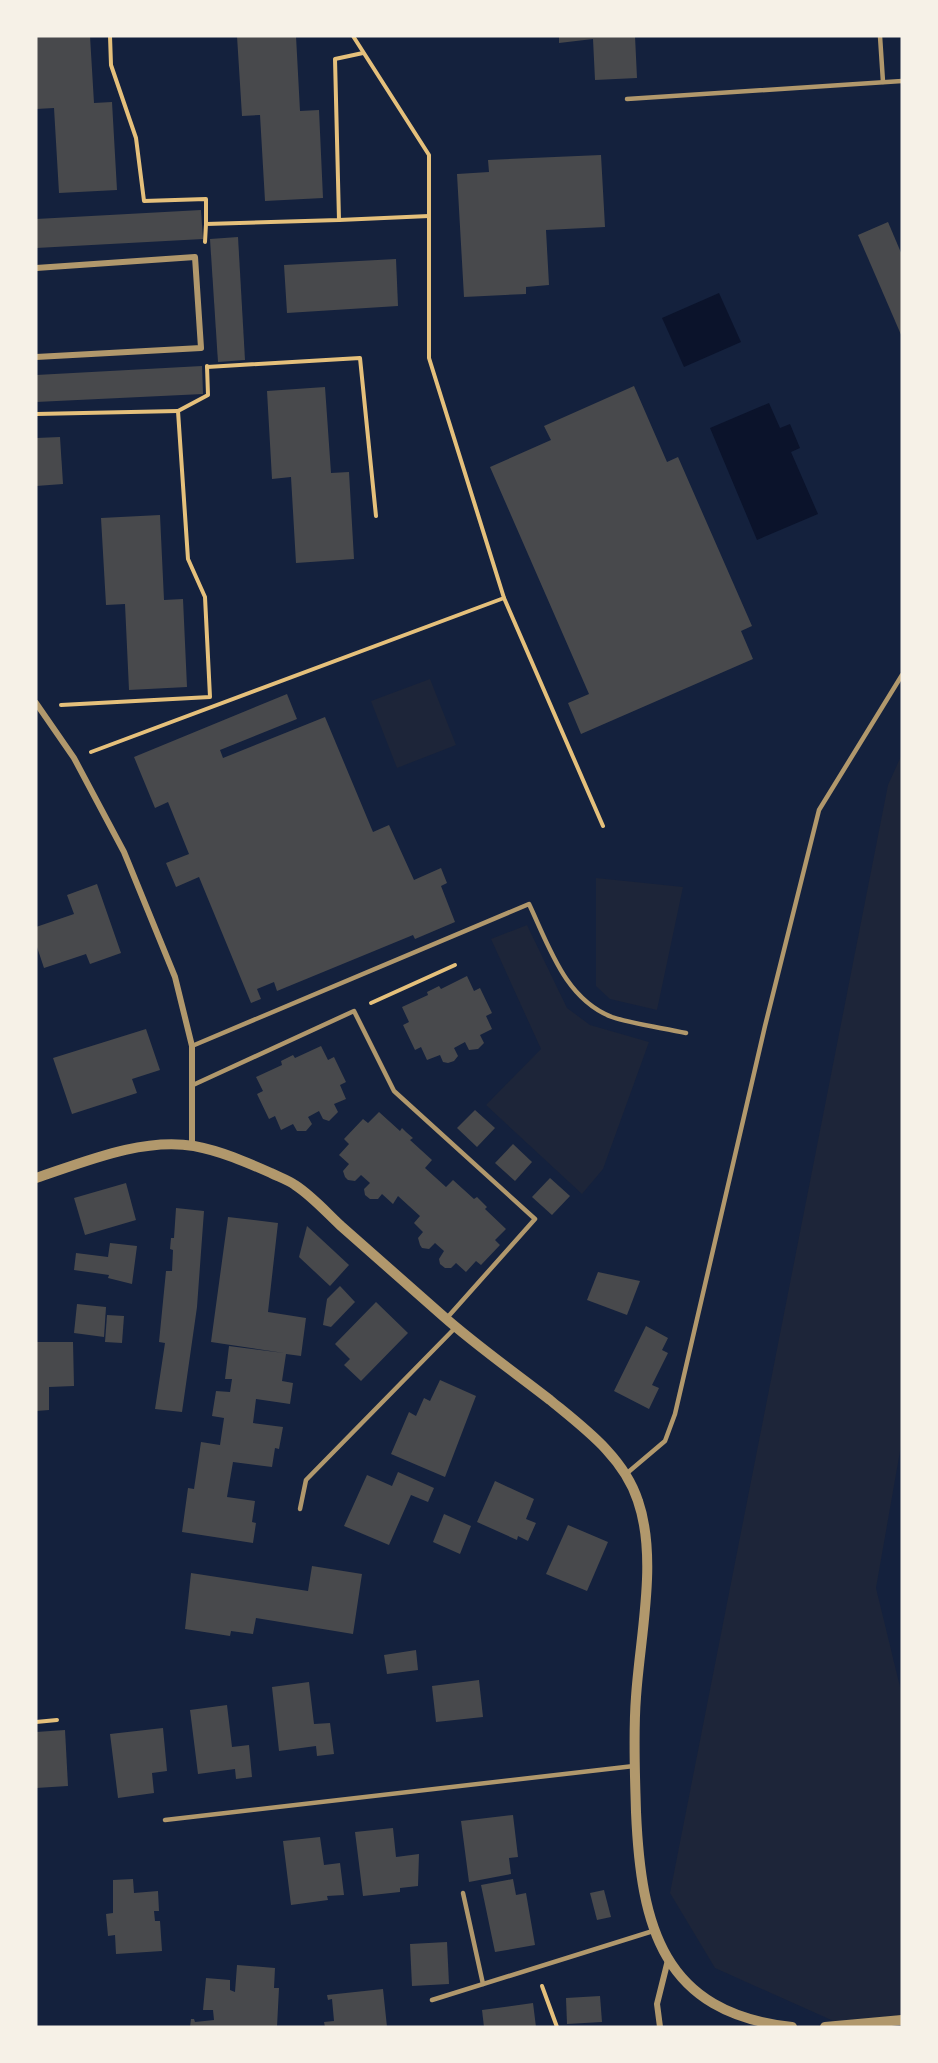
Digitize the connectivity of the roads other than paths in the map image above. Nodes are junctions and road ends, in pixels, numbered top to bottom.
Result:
1 (880, 36) edge
2 (902, 81) edge
3 (883, 82) junction
4 (627, 99) dead end
5 (36, 268) edge
6 (36, 357) edge
7 (902, 675) edge
8 (37, 705) edge
9 (686, 1033) dead end
10 (192, 1046) junction
11 (193, 1084) junction
12 (192, 1145) junction
13 (36, 1178) edge
14 (446, 1319) junction
15 (456, 1327) junction
16 (626, 1474) junction
17 (300, 1509) dead end
18 (634, 1766) junction
19 (165, 1820) dead end
20 (464, 1893) dead end
21 (653, 1931) junction
22 (668, 1959) junction
23 (483, 1984) junction
24 (432, 2000) dead end
25 (902, 2020) edge
26 (660, 2027) edge
27 (792, 2027) edge
28 (825, 2027) edge

1 - 3 lane
2 - 3 lane
3 - 4 lane
5 - 6 street
7 - 16 lane
8 - 10 street
9 - 10 lane
10 - 11 street
11 - 12 street
11 - 14 lane
12 - 13 street
12 - 14 street
14 - 15 street
15 - 16 street
15 - 17 lane
16 - 18 street
18 - 19 lane
18 - 21 street
20 - 23 lane
21 - 22 street
21 - 23 lane
22 - 26 street
22 - 27 street
23 - 24 lane
25 - 28 street

